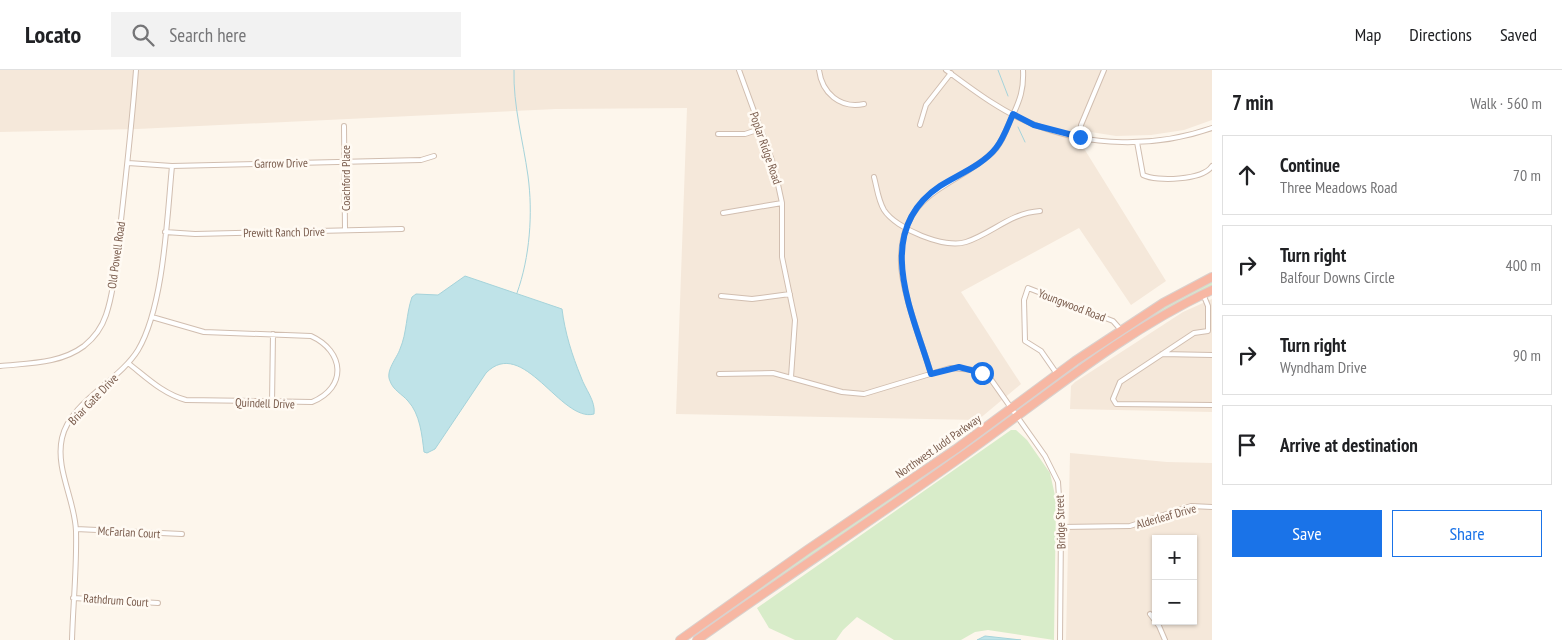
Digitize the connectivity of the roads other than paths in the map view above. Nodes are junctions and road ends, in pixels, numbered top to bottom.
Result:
1 (136, 70) edge
2 (739, 70) edge
3 (819, 70) edge
4 (946, 70) edge
5 (1023, 70) edge
6 (1104, 70) edge
7 (951, 74) junction
8 (864, 104) dead end
9 (1013, 114) junction
10 (920, 125) dead end
11 (344, 126) dead end
12 (1212, 128) edge
13 (760, 129) junction
14 (718, 134) dead end
15 (1080, 137) junction
16 (1138, 142) junction
17 (434, 156) dead end
18 (345, 162) junction
19 (128, 163) junction
20 (172, 166) junction
21 (1212, 166) edge
22 (874, 177) dead end
23 (782, 203) junction
24 (1040, 211) dead end
25 (723, 213) dead end
26 (402, 229) dead end
27 (906, 229) junction
28 (345, 230) junction
29 (166, 232) junction
30 (1212, 277) edge
31 (1212, 290) edge
32 (790, 294) junction
33 (1203, 294) junction
34 (720, 296) dead end
35 (152, 317) junction
36 (1121, 330) junction
37 (1210, 331) edge
38 (273, 334) junction
39 (1162, 354) junction
40 (1212, 355) edge
41 (128, 363) junction
42 (0, 366) edge
43 (719, 374) dead end
44 (931, 374) junction
45 (1057, 374) junction
46 (791, 377) junction
47 (272, 403) junction
48 (1212, 405) edge
49 (1012, 407) junction
50 (1017, 416) junction
51 (1212, 507) edge
52 (1061, 527) junction
53 (76, 529) junction
54 (182, 534) dead end
55 (73, 598) junction
56 (158, 603) dead end
57 (1150, 614) dead end
58 (72, 640) edge
59 (680, 640) edge
60 (697, 640) edge
61 (1060, 640) edge
62 (1165, 640) edge

1 - 19 street, Old Powell Road
2 - 13 street, Poplar Ridge Road
3 - 8 street
4 - 7 street
5 - 9 street
6 - 15 street
7 - 9 street
7 - 10 street
9 - 15 street
9 - 27 street
11 - 18 street, Coachford Place
12 - 16 street
13 - 14 street
13 - 23 street, Poplar Ridge Road
15 - 16 street
16 - 21 street
17 - 18 street, Garrow Drive
18 - 20 street, Garrow Drive
18 - 28 street, Coachford Place
19 - 20 street, Garrow Drive
19 - 42 street, Old Powell Road
20 - 29 street, Briar Gate Drive
22 - 27 street
23 - 25 street
23 - 32 street, Poplar Ridge Road
24 - 27 street
26 - 28 street, Prewitt Ranch Drive
27 - 44 street
28 - 29 street, Prewitt Ranch Drive
29 - 35 street, Briar Gate Drive
30 - 36 highway, Northwest Judd Parkway
31 - 33 highway, Northwest Judd Parkway
32 - 34 street
32 - 46 street, Poplar Ridge Road
33 - 37 street
33 - 50 highway, Northwest Judd Parkway
35 - 38 street, Quindell Drive
35 - 41 street, Briar Gate Drive
36 - 45 highway, Northwest Judd Parkway
36 - 45 street, Youngwood Road
37 - 39 street
38 - 47 street
38 - 47 street, Quindell Drive
39 - 40 street
39 - 48 street
41 - 47 street, Quindell Drive
41 - 53 street, Briar Gate Drive
43 - 46 street, Bridge Street
44 - 46 street, Bridge Street
44 - 49 street, Bridge Street
45 - 49 highway, Northwest Judd Parkway
49 - 50 street, Bridge Street
49 - 59 highway, Northwest Judd Parkway
50 - 52 street, Bridge Street
50 - 60 highway, Northwest Judd Parkway
51 - 52 street, Alderleaf Drive
52 - 61 street, Bridge Street
53 - 54 street, McFarlan Court
53 - 55 street, Briar Gate Drive
55 - 56 street, Rathdrum Court
55 - 58 street, Briar Gate Drive
57 - 62 street

